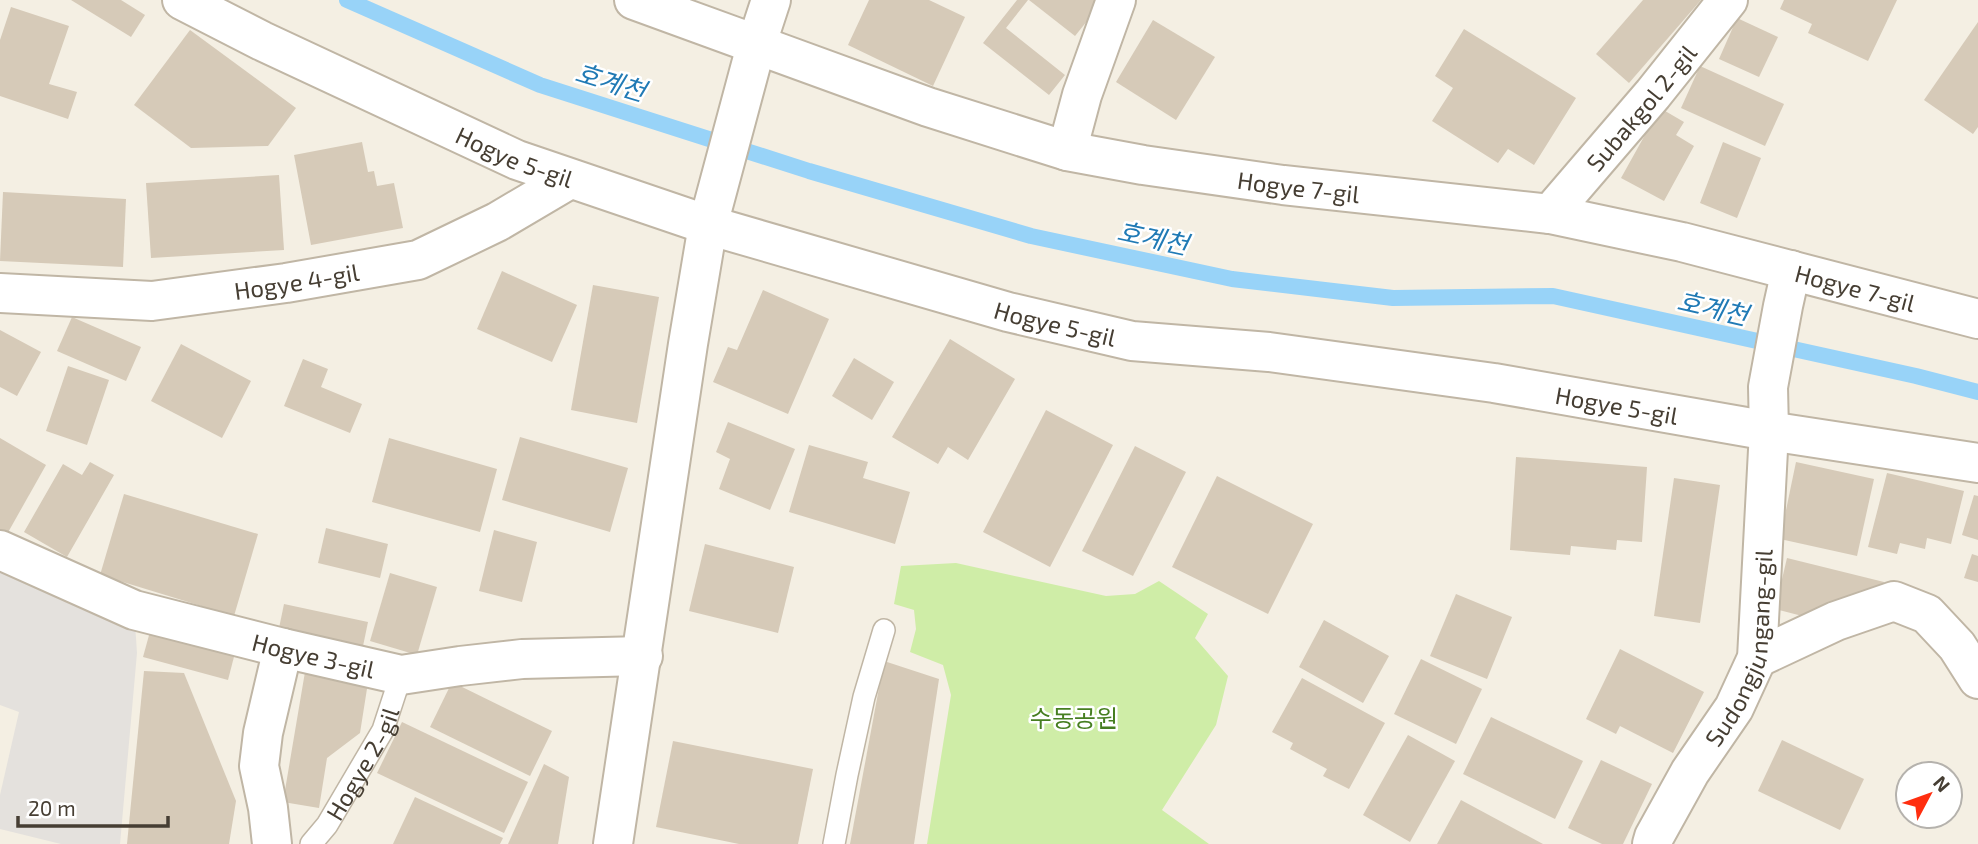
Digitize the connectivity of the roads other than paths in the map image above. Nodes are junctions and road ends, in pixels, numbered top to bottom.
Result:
1 (182, 0) edge
2 (634, 0) edge
3 (771, 0) edge
4 (1116, 0) edge
5 (1728, 0) edge
6 (693, 10) edge
7 (756, 46) junction
8 (1067, 150) junction
9 (570, 179) junction
10 (1550, 214) junction
11 (708, 225) junction
12 (1787, 288) junction
13 (0, 293) edge
14 (1978, 319) edge
15 (1769, 431) junction
16 (1978, 463) edge
17 (0, 550) edge
18 (884, 630) dead end
19 (283, 648) junction
20 (643, 656) junction
21 (1757, 658) junction
22 (401, 675) junction
23 (1978, 679) edge
24 (272, 844) edge
25 (311, 844) edge
26 (613, 844) edge
27 (834, 844) edge
28 (1652, 844) edge

1 - 9 street, Hogye 5-gil
2 - 6 street, Hogye 7-gil
3 - 7 street
4 - 8 street
5 - 10 street, Subakgol 2-gil
6 - 7 street, Hogye 7-gil
7 - 8 street, Hogye 7-gil
7 - 11 street
8 - 10 street, Hogye 7-gil
9 - 11 street, Hogye 5-gil
9 - 13 street, Hogye 4-gil
10 - 12 street, Hogye 7-gil
11 - 15 street, Hogye 5-gil
11 - 20 street
12 - 14 street, Hogye 7-gil
12 - 15 street, Sudongjungang-gil
15 - 16 street, Hogye 5-gil
15 - 21 street, Sudongjungang-gil
17 - 19 street, Hogye 3-gil
18 - 27 lane
19 - 22 street, Hogye 3-gil
19 - 24 street
20 - 22 street, Hogye 3-gil
20 - 26 street
21 - 23 street
21 - 28 street, Sudongjungang-gil
22 - 25 lane, Hogye 2-gil

